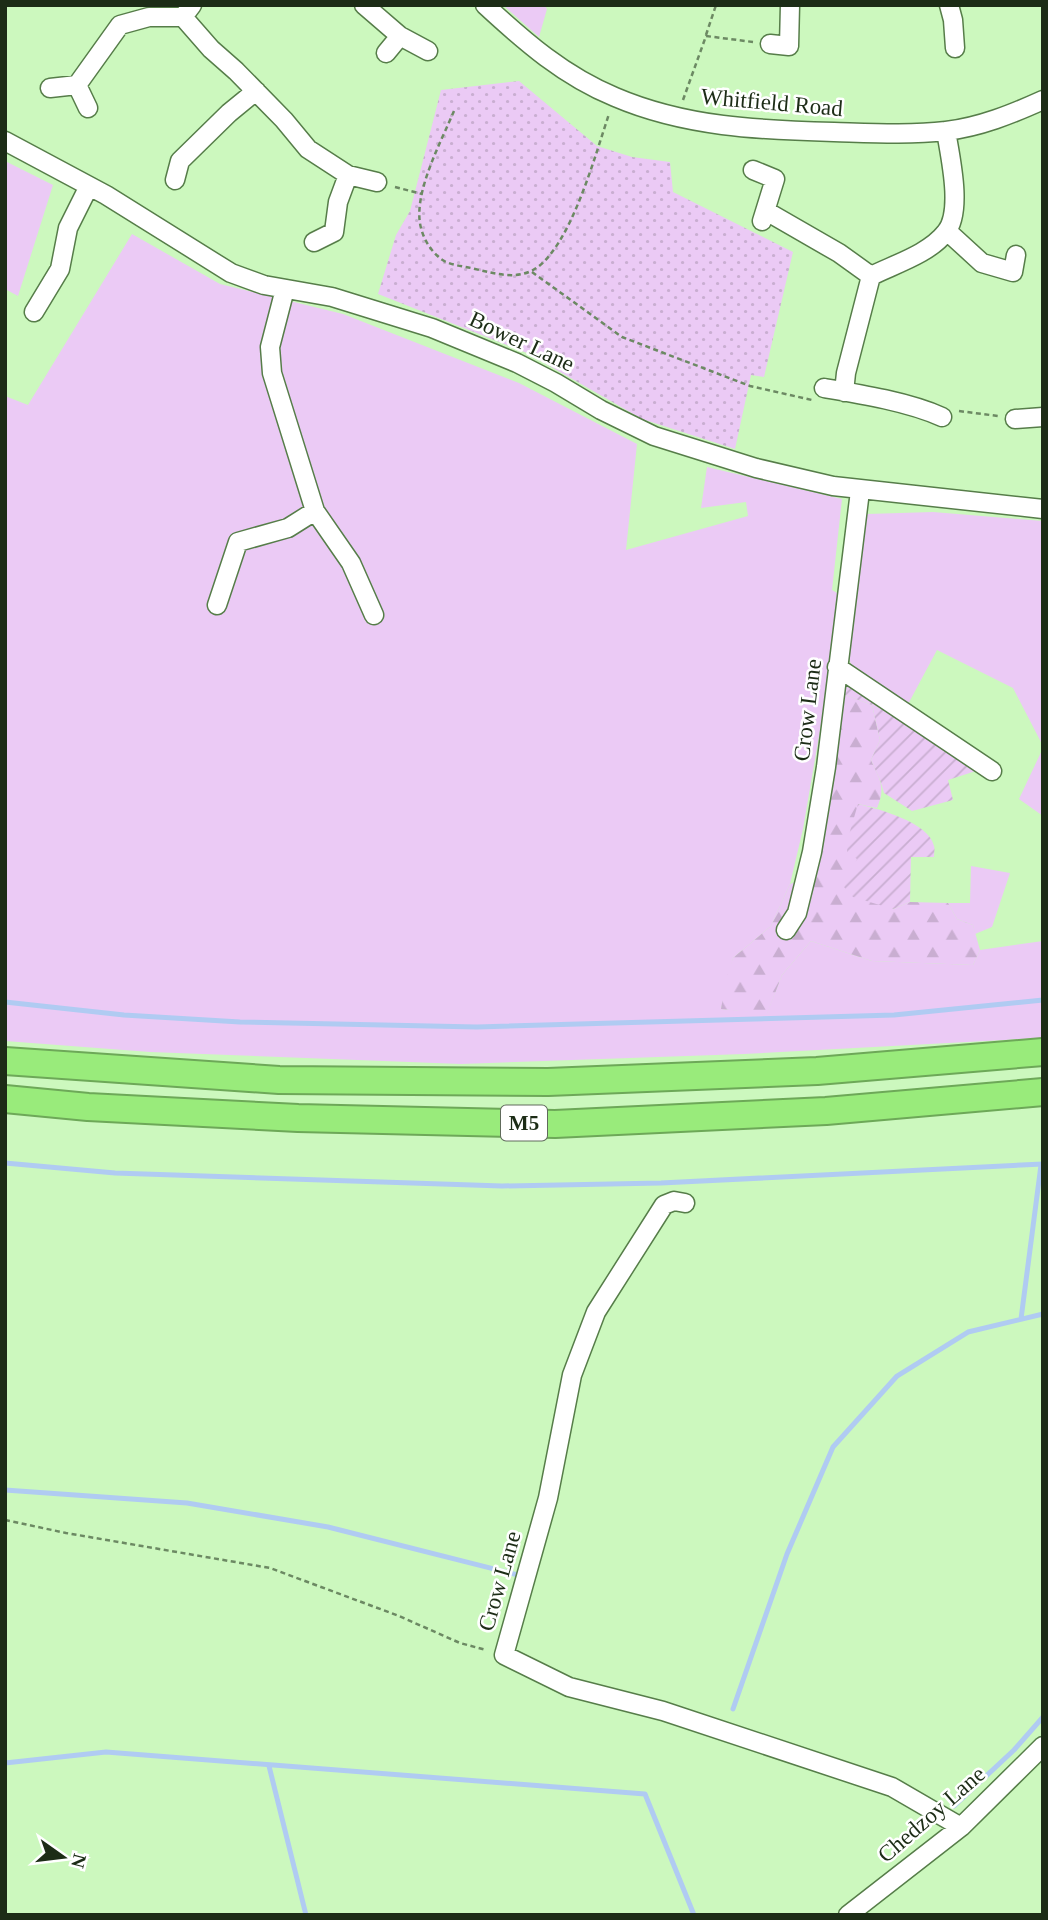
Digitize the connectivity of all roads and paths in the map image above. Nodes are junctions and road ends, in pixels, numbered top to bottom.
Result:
1 (364, 5) edge
2 (485, 5) edge
3 (716, 5) edge
4 (790, 5) edge
5 (948, 5) edge
6 (187, 11) edge
7 (400, 36) junction
8 (706, 36) junction
9 (770, 44) joint
10 (789, 46) junction
11 (807, 46) dead end
12 (955, 48) dead end
13 (429, 51) dead end
14 (386, 53) dead end
15 (76, 86) junction
16 (50, 88) dead end
17 (256, 92) junction
18 (615, 97) junction
19 (1043, 100) edge
20 (88, 108) dead end
21 (454, 111) dead end
22 (677, 118) junction
23 (946, 131) junction
24 (5, 141) edge
25 (752, 170) dead end
26 (348, 175) junction
27 (175, 180) dead end
28 (377, 182) joint
29 (89, 186) junction
30 (422, 194) junction
31 (947, 231) junction
32 (314, 242) dead end
33 (1019, 267) dead end
34 (532, 272) junction
35 (871, 276) junction
36 (285, 289) junction
37 (34, 312) dead end
38 (824, 388) joint
39 (844, 392) junction
40 (935, 414) joint
41 (1043, 417) edge
42 (1015, 419) joint
43 (860, 491) junction
44 (1043, 509) edge
45 (315, 511) junction
46 (217, 606) dead end
47 (374, 615) dead end
48 (837, 667) junction
49 (992, 771) dead end
50 (786, 930) dead end
51 (1043, 1052) edge
52 (5, 1061) edge
53 (1043, 1092) edge
54 (5, 1099) edge
55 (685, 1203) dead end
56 (5, 1520) edge
57 (504, 1656) junction
58 (1043, 1746) edge
59 (961, 1827) junction
60 (848, 1915) edge

1 - 7 street
2 - 18 street, Whitfield Road
3 - 8 path
4 - 10 street
5 - 12 street
6 - 15 street
6 - 17 street
7 - 13 street
7 - 14 street
8 - 9 path
8 - 22 path
9 - 10 street
10 - 11 street
15 - 16 street
15 - 20 street
17 - 26 street
17 - 27 street
18 - 22 street, Whitfield Road
18 - 34 path
19 - 23 street, Whitfield Road
21 - 30 path
22 - 23 street, Whitfield Road
23 - 31 street
24 - 29 street, Bower Lane
25 - 35 street
26 - 28 street
26 - 32 street
28 - 30 path
29 - 36 street, Bower Lane
29 - 37 street
30 - 34 path
31 - 33 street
31 - 35 street
34 - 38 path
35 - 39 street
36 - 43 street, Bower Lane
36 - 45 street
38 - 39 street
39 - 40 street
40 - 42 path
41 - 42 street
43 - 44 street, Bower Lane
43 - 48 street, Crow Lane
45 - 46 street
45 - 47 street
48 - 49 street
48 - 50 street, Crow Lane
51 - 52 highway, M5
53 - 54 highway, M5
55 - 57 street, Crow Lane
56 - 57 path
57 - 59 street, Crow Lane
58 - 59 street, Chedzoy Lane
59 - 60 street, Chedzoy Lane

